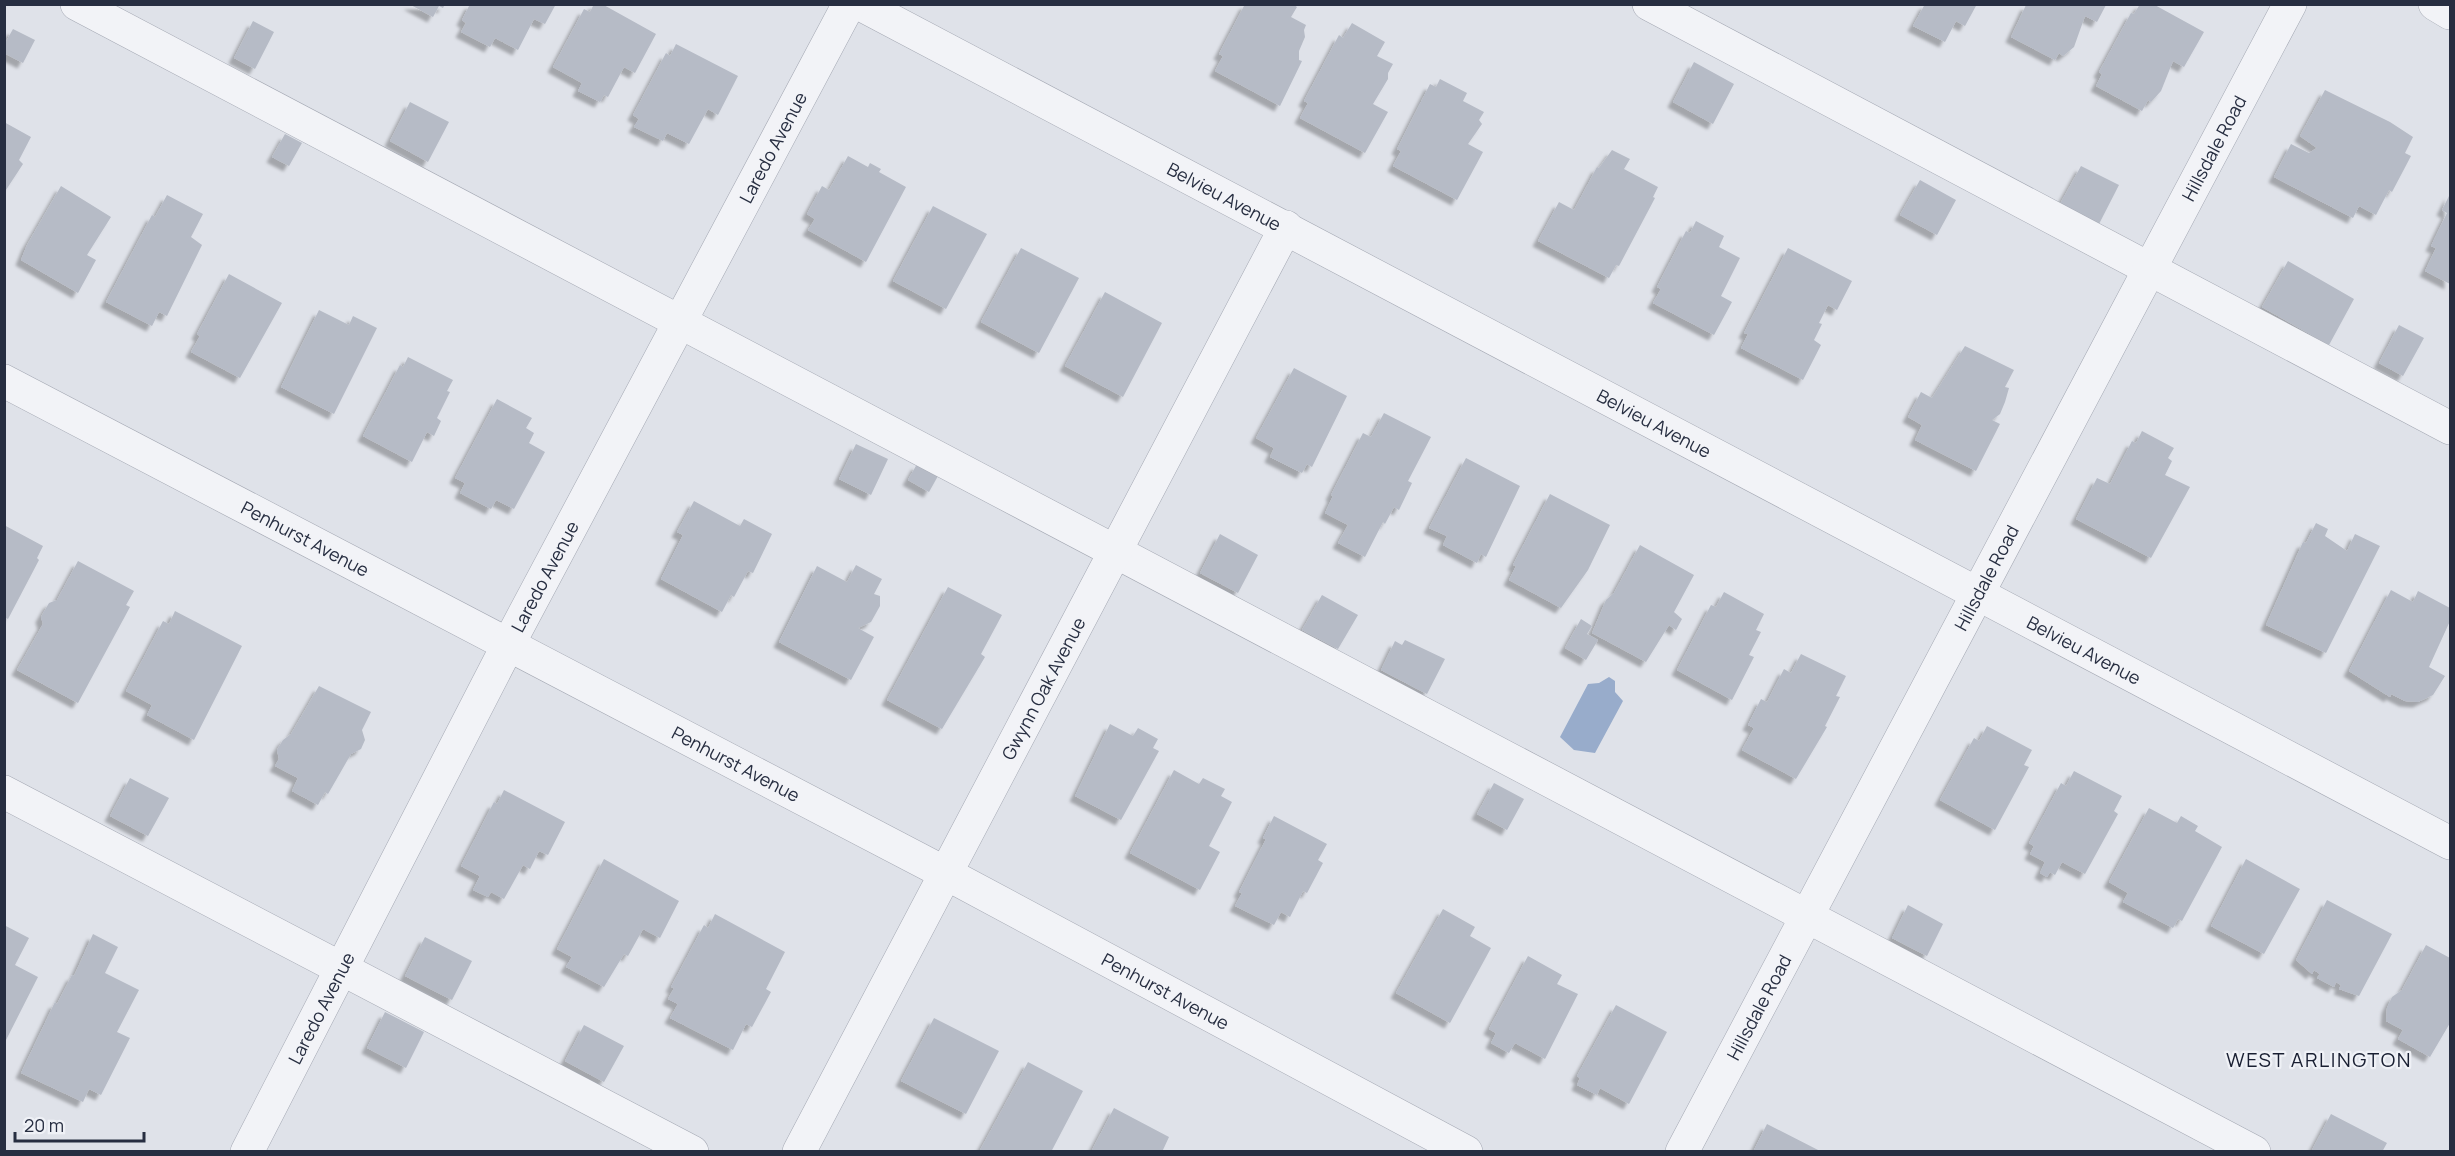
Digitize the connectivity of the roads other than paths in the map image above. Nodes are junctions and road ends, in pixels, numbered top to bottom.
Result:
1 (77, 4) edge
2 (849, 4) edge
3 (860, 4) edge
4 (1649, 4) edge
5 (2290, 4) edge
6 (2435, 4) edge
7 (2451, 13) edge
8 (1286, 227) junction
9 (2152, 268) junction
10 (682, 322) junction
11 (4, 381) edge
12 (2451, 428) edge
13 (1117, 551) junction
14 (1978, 595) junction
15 (508, 645) junction
16 (4, 792) edge
17 (2451, 843) edge
18 (947, 874) junction
19 (1809, 915) junction
20 (343, 969) junction
21 (248, 1152) edge
22 (692, 1152) edge
23 (799, 1152) edge
24 (1466, 1152) edge
25 (1682, 1152) edge
26 (2254, 1152) edge

1 - 10 street
2 - 10 street, Laredo Avenue
3 - 8 street, Belvieu Avenue
4 - 9 street
5 - 9 street, Hillsdale Road
6 - 7 street
8 - 13 street, Gwynn Oak Avenue
8 - 14 street, Belvieu Avenue
9 - 12 street
9 - 14 street, Hillsdale Road
10 - 13 street
10 - 15 street, Laredo Avenue
11 - 15 street, Penhurst Avenue
13 - 18 street, Gwynn Oak Avenue
13 - 19 street
14 - 17 street, Belvieu Avenue
14 - 19 street, Hillsdale Road
15 - 18 street, Penhurst Avenue
15 - 20 street, Laredo Avenue
16 - 20 street
18 - 23 street, Gwynn Oak Avenue
18 - 24 street, Penhurst Avenue
19 - 25 street, Hillsdale Road
19 - 26 street
20 - 21 street, Laredo Avenue
20 - 22 street

